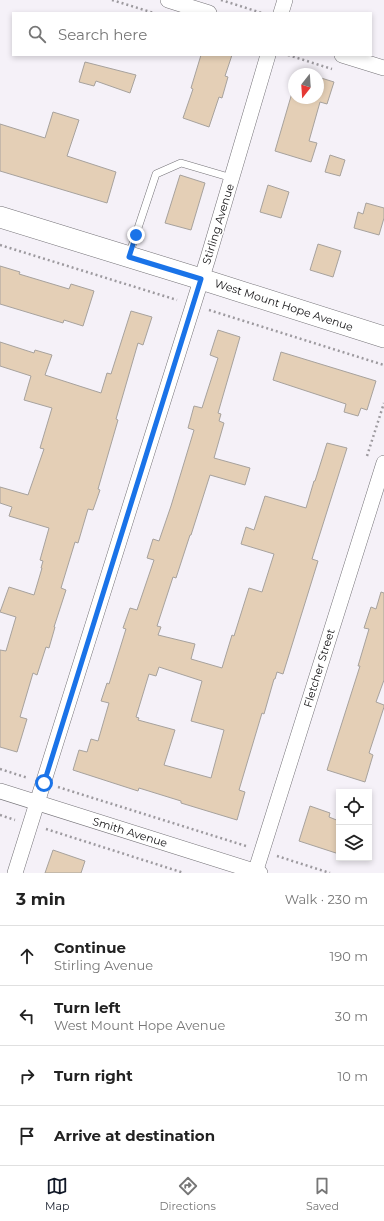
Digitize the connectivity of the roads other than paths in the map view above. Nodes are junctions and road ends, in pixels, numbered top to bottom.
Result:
1 (168, 0) edge
2 (285, 0) edge
3 (206, 12) edge
4 (281, 12) edge
5 (268, 56) edge
6 (345, 56) edge
7 (384, 68) edge
8 (232, 178) junction
9 (0, 217) edge
10 (129, 257) junction
11 (201, 279) junction
12 (384, 337) edge
13 (384, 463) edge
14 (0, 792) edge
15 (37, 803) junction
16 (15, 873) edge
17 (257, 873) edge

1 - 3 street
2 - 4 street
5 - 8 street, Stirling Avenue
6 - 7 street
8 - 10 lane
8 - 11 street, Stirling Avenue
9 - 10 street, West Mount Hope Avenue
10 - 11 street, West Mount Hope Avenue
11 - 12 street, West Mount Hope Avenue
11 - 15 street, Stirling Avenue
13 - 17 street, Fletcher Street
14 - 15 street, Smith Avenue
15 - 16 street, Stirling Avenue
15 - 17 street, Smith Avenue

